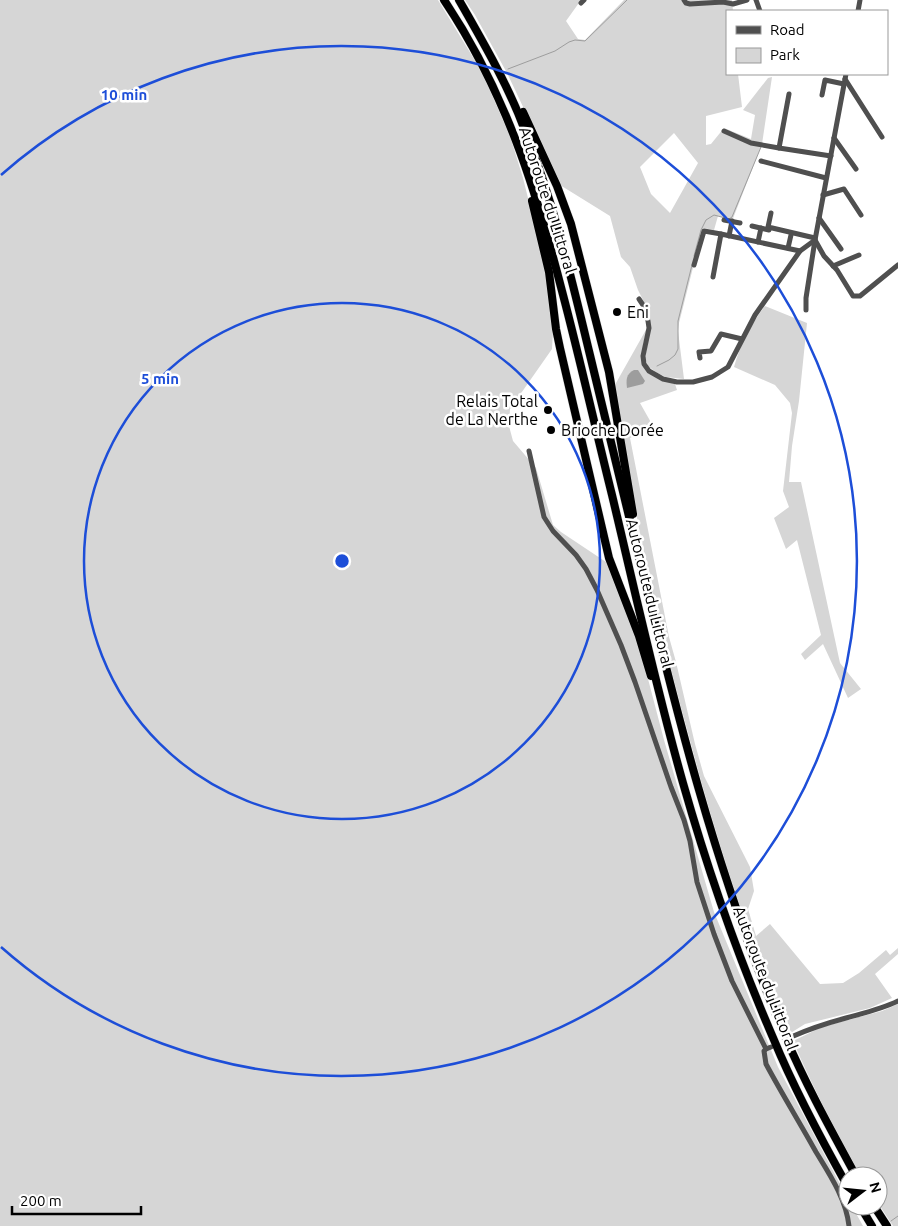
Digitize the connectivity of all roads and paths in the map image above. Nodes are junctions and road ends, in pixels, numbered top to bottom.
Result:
1 (444, 0) edge
2 (459, 0) edge
3 (684, 0) edge
4 (748, 0) edge
5 (845, 79) edge
6 (789, 94) dead end
7 (822, 95) dead end
8 (724, 130) dead end
9 (513, 131) junction
10 (882, 137) dead end
11 (834, 138) junction
12 (780, 148) junction
13 (830, 156) junction
14 (761, 161) dead end
15 (856, 169) dead end
16 (826, 178) junction
17 (823, 195) junction
18 (771, 213) dead end
19 (862, 214) dead end
20 (819, 218) junction
21 (724, 220) dead end
22 (732, 222) junction
23 (740, 223) dead end
24 (752, 226) dead end
25 (761, 228) junction
26 (769, 230) dead end
27 (782, 233) dead end
28 (721, 234) junction
29 (791, 235) junction
30 (729, 236) junction
31 (798, 237) dead end
32 (815, 239) junction
33 (758, 242) junction
34 (788, 248) junction
35 (841, 249) dead end
36 (800, 251) junction
37 (859, 255) dead end
38 (694, 265) dead end
39 (898, 265) edge
40 (833, 266) junction
41 (713, 277) dead end
42 (639, 299) dead end
43 (806, 310) dead end
44 (742, 339) junction
45 (700, 358) dead end
46 (529, 451) dead end
47 (660, 643) junction
48 (684, 785) junction
49 (898, 1001) edge
50 (791, 1037) dead end
51 (850, 1166) edge
52 (838, 1169) edge
53 (849, 1226) edge

1 - 9 highway, Autoroute du Littoral
2 - 47 highway, Autoroute du Littoral
2 - 47 highway
3 - 4 street
5 - 7 street
5 - 10 street
5 - 11 street
6 - 12 street
8 - 12 street
9 - 48 highway, Autoroute du Littoral
9 - 48 highway
11 - 13 street
11 - 15 street
12 - 13 street
13 - 16 street
14 - 16 street
16 - 17 street
17 - 19 street
17 - 20 street
18 - 32 street
20 - 32 street
20 - 35 street
21 - 22 street
22 - 23 street
22 - 30 street
24 - 25 street
25 - 26 street
25 - 33 street
27 - 29 street
28 - 30 street
28 - 38 street
28 - 41 street
29 - 31 street
29 - 34 street
30 - 33 street
32 - 36 street
32 - 40 street
32 - 43 street
33 - 34 street
34 - 36 street
36 - 44 street
37 - 40 street
39 - 40 street
42 - 44 street
44 - 45 street
46 - 53 street
47 - 51 highway, Autoroute du Littoral
48 - 52 highway, Autoroute du Littoral
49 - 50 street

